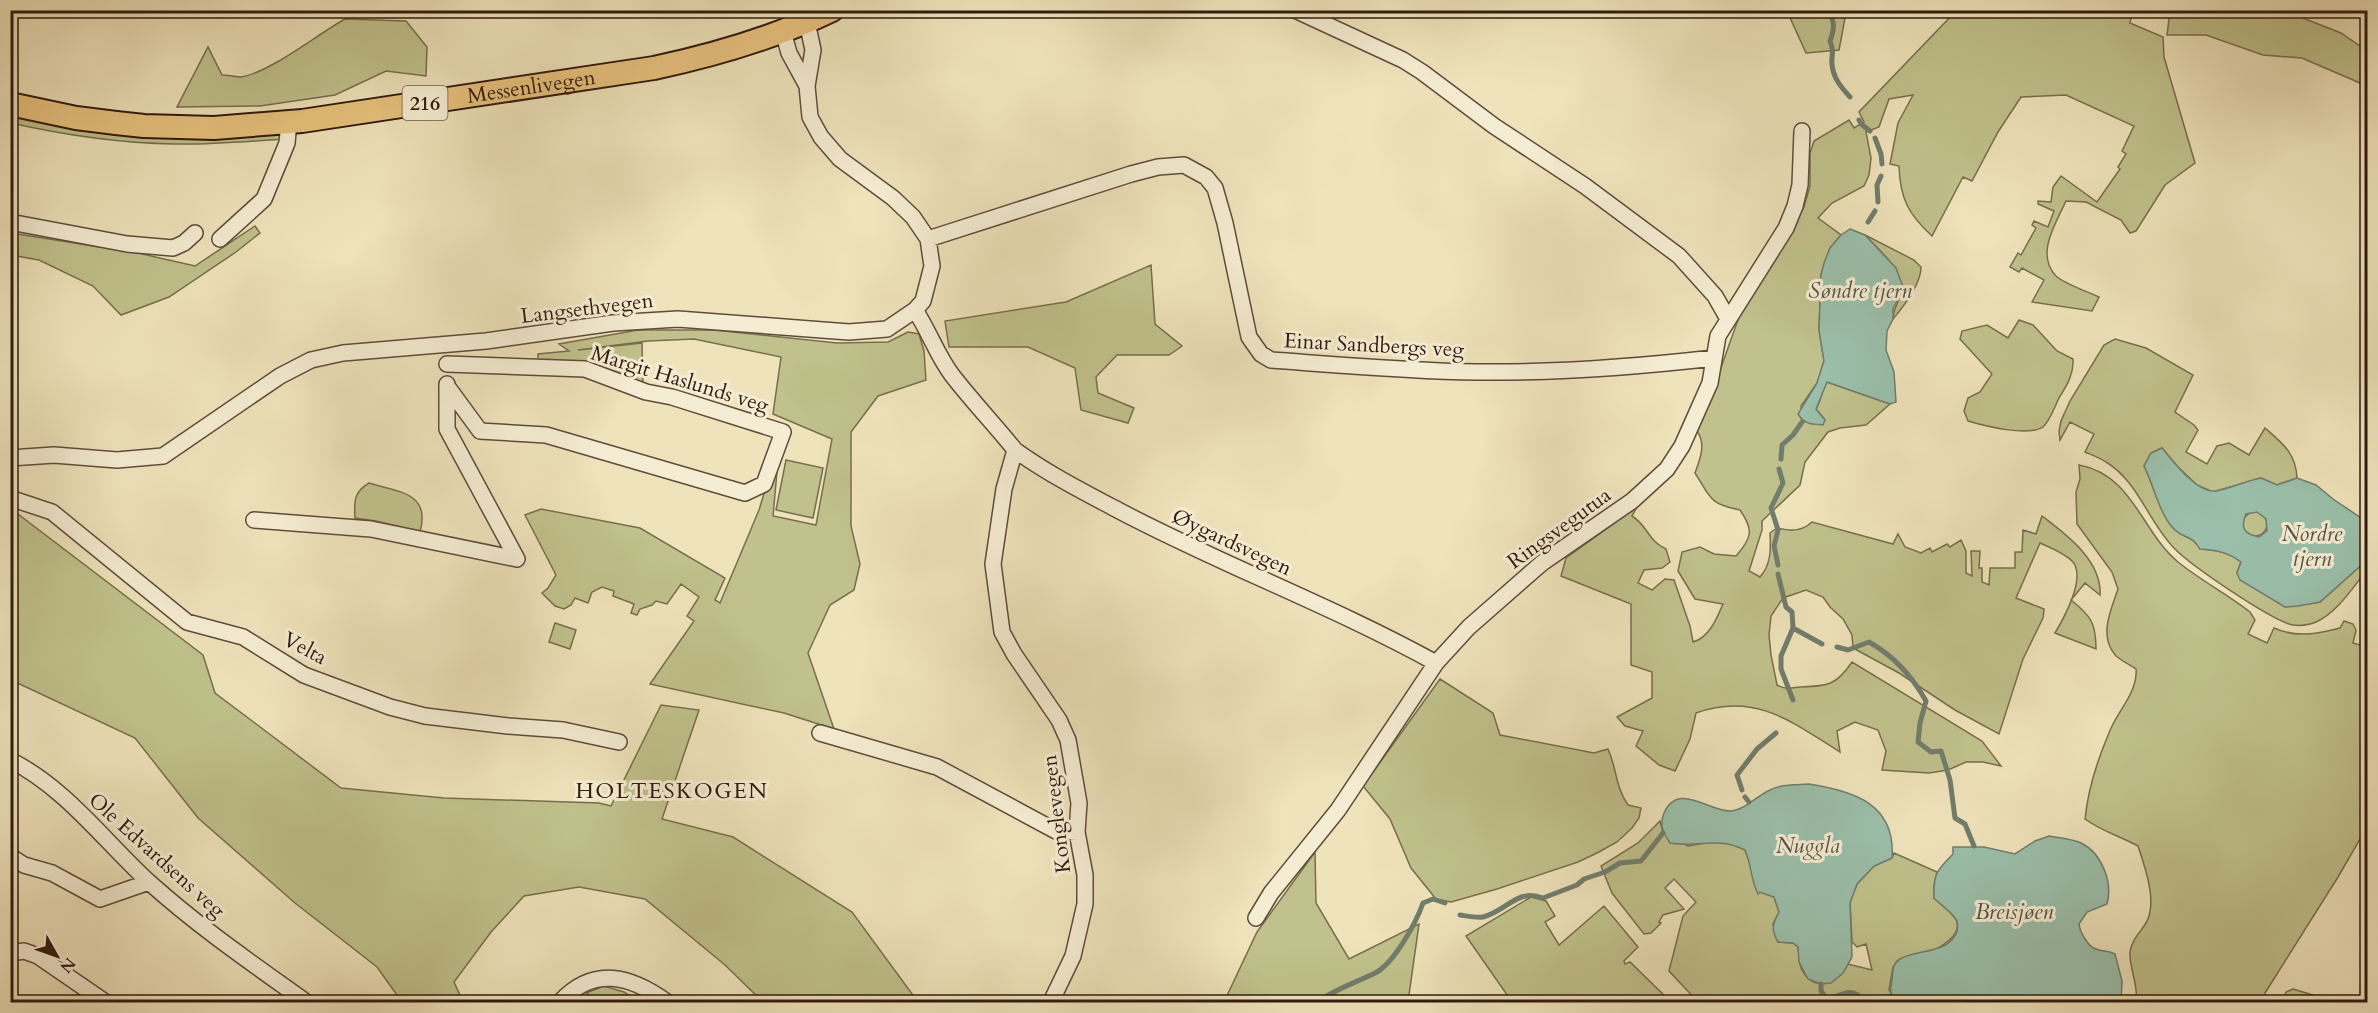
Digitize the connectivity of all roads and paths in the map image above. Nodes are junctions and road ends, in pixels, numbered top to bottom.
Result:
1 (832, 10) edge
2 (1295, 10) edge
3 (807, 22) junction
4 (783, 31) junction
5 (807, 87) junction
6 (10, 104) edge
7 (289, 122) junction
8 (1802, 131) dead end
9 (10, 222) edge
10 (195, 234) dead end
11 (220, 239) dead end
12 (928, 239) junction
13 (915, 310) junction
14 (1728, 318) junction
15 (447, 344) junction
16 (1714, 358) junction
17 (447, 364) junction
18 (447, 386) junction
19 (1015, 450) junction
20 (10, 458) edge
21 (10, 498) edge
22 (254, 520) dead end
23 (1436, 663) junction
24 (820, 733) dead end
25 (619, 742) dead end
26 (10, 760) edge
27 (1077, 832) junction
28 (10, 856) edge
29 (149, 882) junction
30 (1256, 918) dead end
31 (10, 953) edge
32 (105, 1002) edge
33 (306, 1002) edge
34 (560, 1002) edge
35 (668, 1002) edge
36 (1051, 1002) edge

1 - 3 main road, Messenlivegen / 216
2 - 14 street
3 - 4 main road, Messenlivegen / 216
3 - 5 street
4 - 5 street
4 - 7 main road, Messenlivegen / 216
5 - 12 street
6 - 7 main road, Messenlivegen / 216
7 - 11 street
8 - 14 street, Ringsvegutua
9 - 10 street
12 - 13 street
12 - 16 street, Einar Sandbergs veg
13 - 15 street, Langsethvegen
13 - 19 street
14 - 16 street, Ringsvegutua
15 - 17 street
15 - 20 street, Langsethvegen
16 - 23 street, Ringsvegutua
17 - 18 street
17 - 18 street, Margit Haslunds veg
18 - 22 street
19 - 23 street, Øygardsvegen
19 - 27 street, Konglevegen
21 - 25 street, Velta
23 - 30 street, Ringsvegutua
24 - 27 street
26 - 29 street, Ole Edvardsens veg
27 - 36 street, Konglevegen
28 - 29 street, Ole Edvardsens veg
29 - 33 street, Ole Edvardsens veg
31 - 32 street
34 - 35 street

